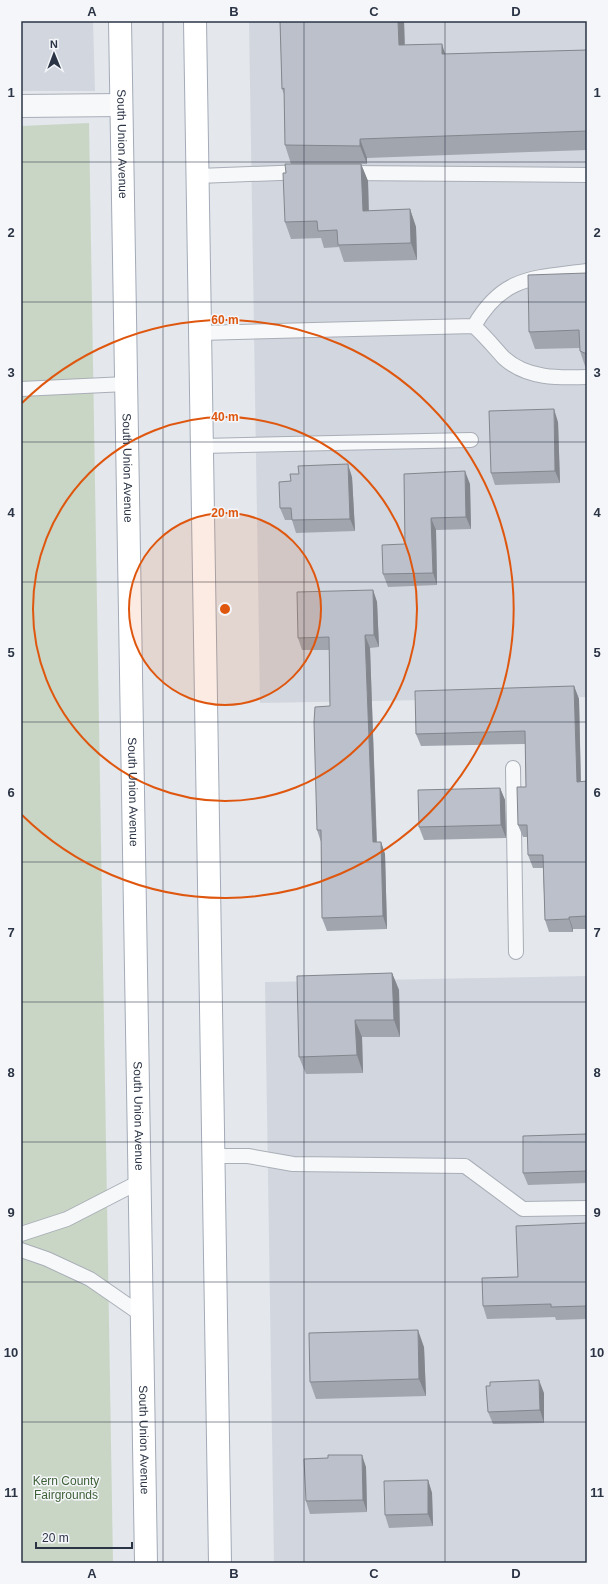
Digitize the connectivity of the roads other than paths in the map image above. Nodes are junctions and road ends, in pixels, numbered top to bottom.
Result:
1 (120, 21) edge
2 (195, 21) edge
3 (122, 105) junction
4 (21, 106) edge
5 (587, 175) edge
6 (198, 176) junction
7 (587, 271) edge
8 (474, 326) junction
9 (200, 333) junction
10 (587, 377) edge
11 (126, 384) junction
12 (21, 388) edge
13 (471, 440) dead end
14 (202, 446) junction
15 (513, 768) dead end
16 (516, 952) dead end
17 (213, 1156) junction
18 (139, 1182) junction
19 (587, 1208) edge
20 (21, 1234) edge
21 (21, 1250) edge
22 (142, 1315) junction
23 (146, 1563) edge
24 (220, 1563) edge

1 - 3 main road, South Union Avenue
2 - 6 main road
3 - 4 street
3 - 11 main road, South Union Avenue
5 - 6 lane
6 - 9 main road
7 - 8 lane
8 - 9 lane
8 - 10 lane
9 - 14 main road
11 - 12 lane
11 - 18 main road, South Union Avenue
13 - 14 lane
14 - 17 main road
15 - 16 lane
17 - 19 lane
17 - 24 main road
18 - 20 lane
18 - 22 main road, South Union Avenue
21 - 22 lane
22 - 23 main road, South Union Avenue

